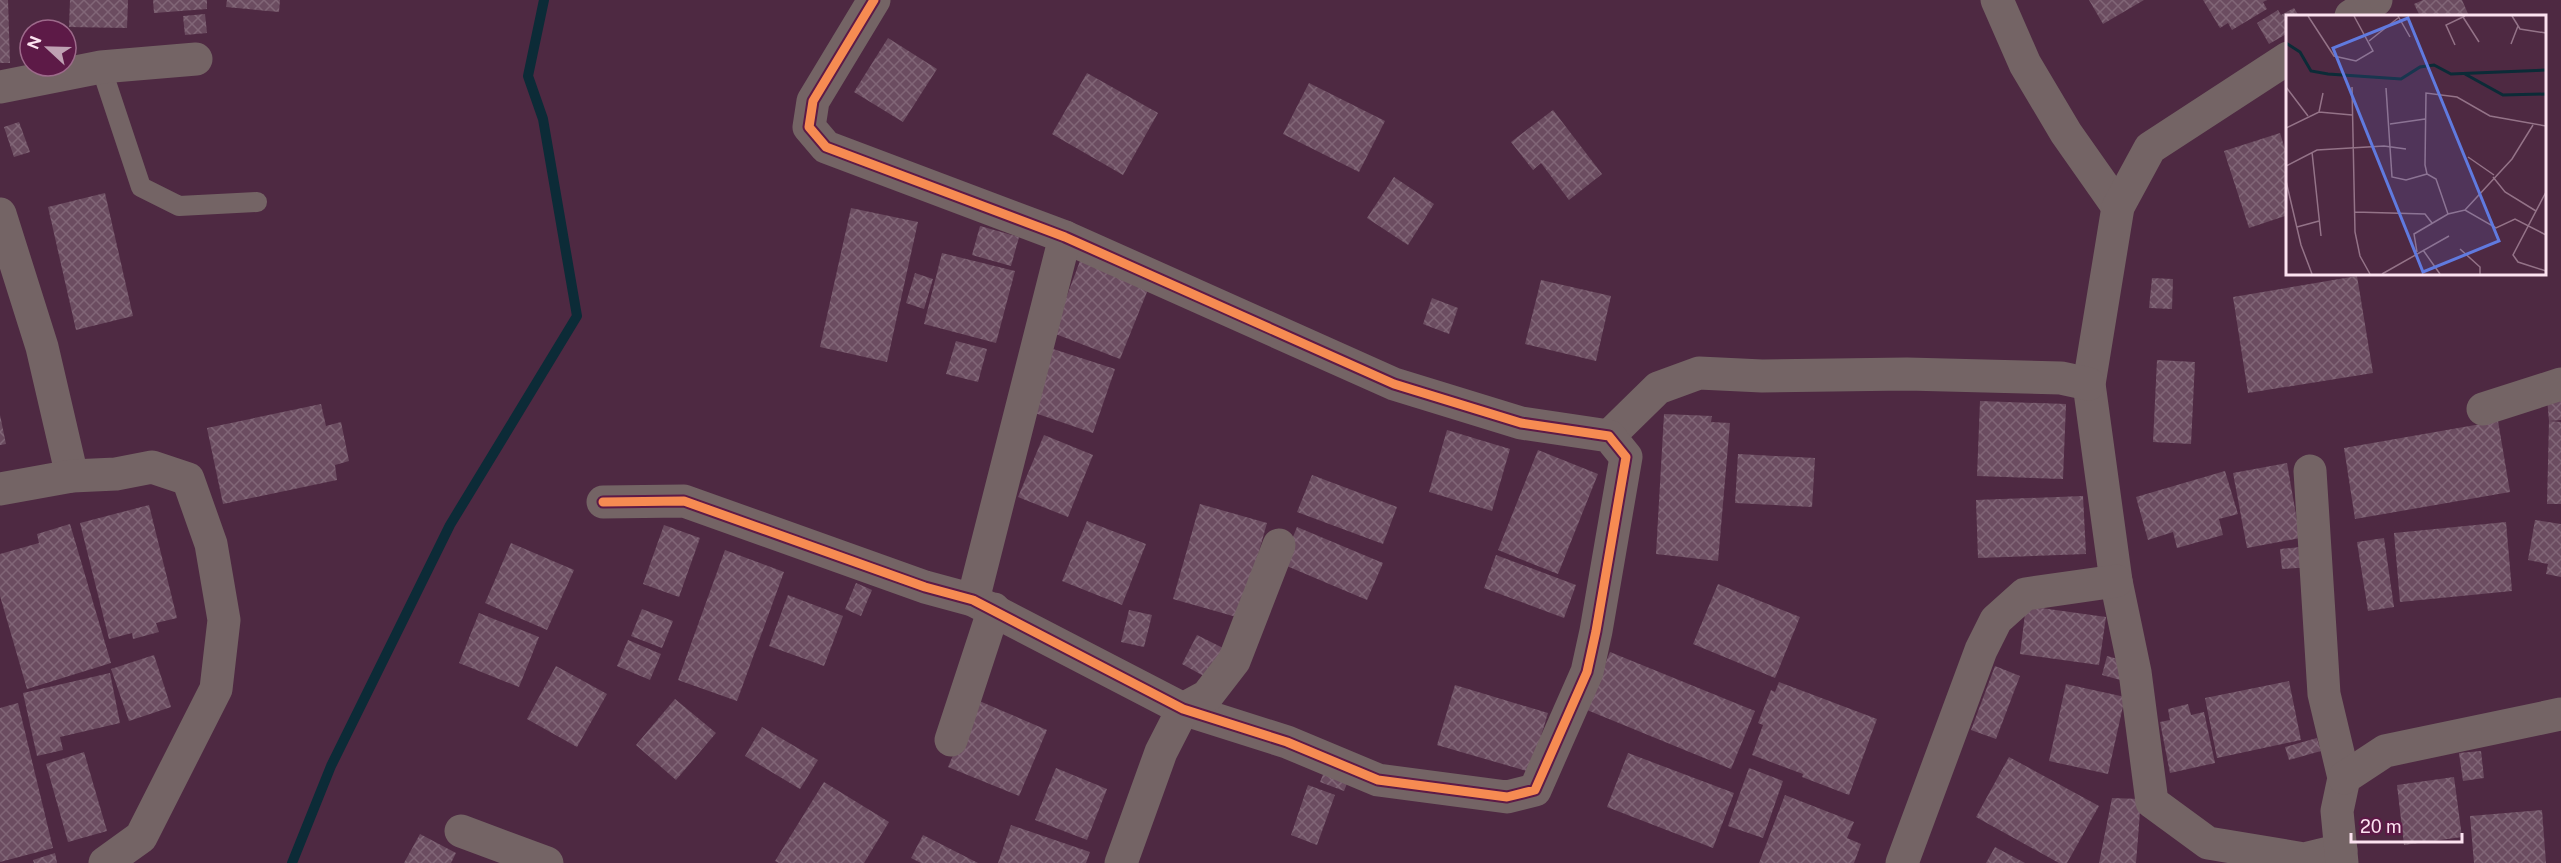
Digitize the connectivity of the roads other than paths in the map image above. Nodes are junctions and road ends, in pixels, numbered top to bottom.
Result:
1 (874, 0) edge
2 (1997, 0) edge
3 (2376, 0) edge
4 (2353, 15) edge
5 (196, 59) dead end
6 (2286, 59) edge
7 (101, 67) junction
8 (0, 87) edge
9 (257, 202) dead end
10 (2118, 207) junction
11 (0, 214) edge
12 (1065, 237) junction
13 (2089, 384) junction
14 (2561, 384) edge
15 (2483, 409) dead end
16 (1609, 436) junction
17 (2310, 471) dead end
18 (72, 476) junction
19 (0, 489) edge
20 (603, 502) dead end
21 (1279, 545) dead end
22 (2116, 581) junction
23 (984, 604) junction
24 (1183, 709) junction
25 (2561, 714) edge
26 (951, 740) dead end
27 (2344, 778) junction
28 (461, 831) dead end
29 (2341, 857) edge
30 (105, 863) edge
31 (547, 863) edge
32 (1121, 863) edge
33 (1902, 863) edge

1 - 12 street
2 - 10 street
3 - 4 street
5 - 7 street
6 - 10 street
7 - 8 street
7 - 9 lane
10 - 13 street
11 - 18 street
12 - 16 street
12 - 23 street
13 - 16 street
13 - 22 street
14 - 15 street
16 - 24 street
17 - 27 street
18 - 19 street
18 - 30 street
20 - 23 street
21 - 24 street
22 - 29 street
22 - 33 street
23 - 24 street
23 - 26 street
24 - 32 street
25 - 27 street
27 - 29 street
28 - 31 street

